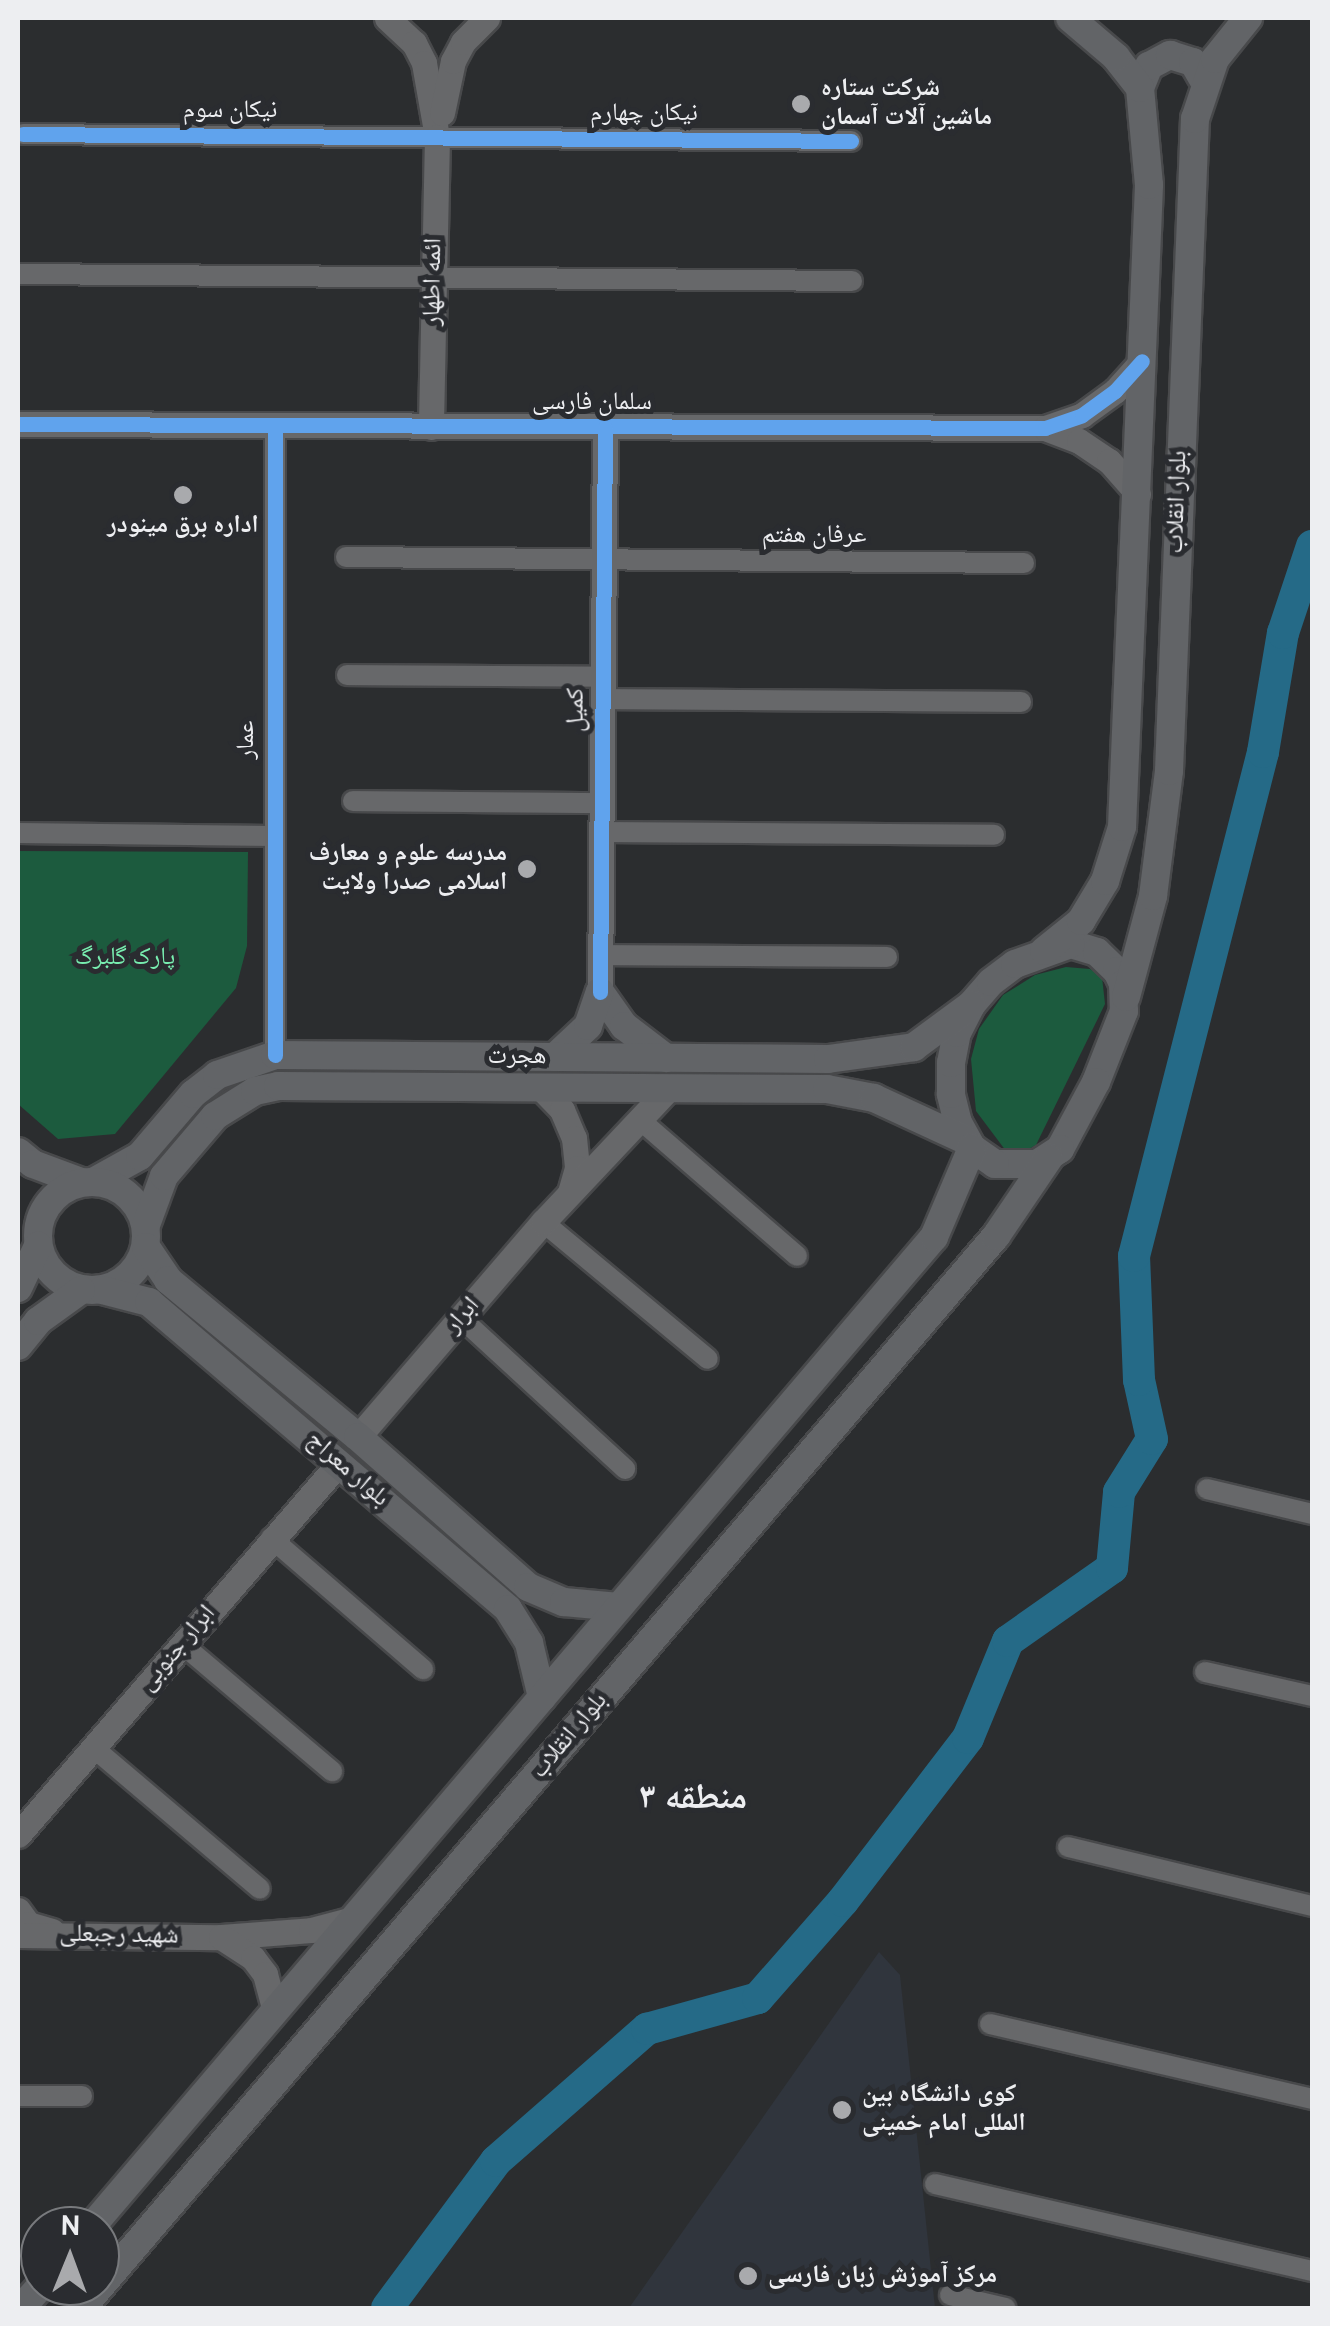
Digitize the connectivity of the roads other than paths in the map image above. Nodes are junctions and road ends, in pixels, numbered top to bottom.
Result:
1 (387, 18) edge
2 (487, 18) edge
3 (1070, 18) edge
4 (1248, 18) edge
5 (1205, 83) junction
6 (1140, 88) junction
7 (23, 134) dead end
8 (437, 137) junction
9 (851, 140) dead end
10 (19, 274) edge
11 (434, 278) junction
12 (852, 281) dead end
13 (1142, 360) junction
14 (18, 424) edge
15 (275, 426) junction
16 (431, 427) junction
17 (604, 428) junction
18 (1045, 428) junction
19 (1138, 494) junction
20 (346, 557) dead end
21 (604, 560) junction
22 (1024, 563) dead end
23 (347, 674) dead end
24 (603, 688) junction
25 (1022, 702) dead end
26 (353, 801) dead end
27 (602, 803) junction
28 (602, 832) junction
29 (18, 833) edge
30 (994, 835) dead end
31 (272, 836) junction
32 (1044, 952) junction
33 (600, 955) junction
34 (887, 957) dead end
35 (600, 992) junction
36 (1126, 997) junction
37 (971, 1006) junction
38 (275, 1055) junction
39 (555, 1057) junction
40 (666, 1058) junction
41 (278, 1086) junction
42 (670, 1087) junction
43 (541, 1088) junction
44 (639, 1119) junction
45 (969, 1145) junction
46 (18, 1152) edge
47 (1049, 1158) junction
48 (88, 1182) junction
49 (568, 1197) junction
50 (18, 1211) edge
51 (543, 1222) junction
52 (146, 1236) junction
53 (38, 1243) junction
54 (797, 1256) dead end
55 (18, 1288) edge
56 (92, 1290) junction
57 (461, 1318) junction
58 (18, 1346) edge
59 (708, 1359) dead end
60 (358, 1436) junction
61 (339, 1462) junction
62 (625, 1469) dead end
63 (1207, 1490) dead end
64 (1312, 1514) edge
65 (271, 1538) junction
66 (528, 1587) junction
67 (620, 1607) junction
68 (508, 1609) junction
69 (182, 1644) junction
70 (423, 1669) dead end
71 (1206, 1672) dead end
72 (1312, 1696) edge
73 (542, 1697) junction
74 (95, 1749) junction
75 (332, 1770) dead end
76 (18, 1835) edge
77 (1068, 1847) dead end
78 (260, 1889) dead end
79 (1312, 1906) edge
80 (18, 1910) edge
81 (353, 1919) junction
82 (18, 1935) edge
83 (66, 1935) junction
84 (222, 1937) junction
85 (275, 2010) junction
86 (990, 2024) dead end
87 (18, 2096) edge
88 (82, 2096) dead end
89 (1312, 2099) edge
90 (934, 2184) dead end
91 (109, 2206) edge
92 (1312, 2270) edge
93 (950, 2296) dead end
94 (82, 2308) edge
95 (1006, 2308) edge

1 - 8 street, ائمه اطهار
2 - 8 street, ائمه اطهار
3 - 6 main road
4 - 5 main road, بلوار انقلاب
5 - 6 main road
5 - 36 main road, بلوار انقلاب
6 - 13 main road, بلوار انقلاب
7 - 8 street, نیکان سوم
8 - 9 street, نیکان چهارم
8 - 11 street, ائمه اطهار
10 - 11 street
11 - 12 street
11 - 16 street, ائمه اطهار
13 - 18 street, سلمان فارسی
13 - 19 main road, بلوار انقلاب
14 - 15 street, سلمان فارسی
15 - 16 street, سلمان فارسی
15 - 31 street, عمار
16 - 17 street, سلمان فارسی
17 - 18 street, سلمان فارسی
17 - 21 street, کمیل
18 - 19 street, سلمان فارسی
19 - 32 main road, بلوار انقلاب
20 - 21 street, عرفان هفتم
21 - 22 street, عرفان هفتم
21 - 24 street, کمیل
23 - 24 street
24 - 25 street
24 - 27 street, کمیل
26 - 27 street
27 - 28 street, کمیل
28 - 30 street
28 - 33 street, کمیل
29 - 31 street
31 - 38 street, عمار
32 - 36 main road
32 - 37 main road
33 - 34 street
33 - 35 street, کمیل
35 - 39 main road
35 - 40 main road
36 - 47 main road
37 - 40 main road, هجرت
37 - 45 main road
38 - 39 main road, هجرت
38 - 41 main road
38 - 48 main road, هجرت
39 - 40 main road, هجرت
41 - 43 main road, هجرت
41 - 52 main road, هجرت
42 - 43 main road, هجرت
42 - 44 street, ابرار
42 - 45 main road, هجرت
43 - 49 street
44 - 49 street, ابرار
44 - 54 street
45 - 47 main road
45 - 67 main road, بلوار انقلاب
46 - 48 main road
47 - 94 main road, بلوار انقلاب
48 - 52 main road
48 - 53 main road
49 - 51 street, ابرار
50 - 53 main road
51 - 57 street, ابرار
51 - 59 street
52 - 56 main road
52 - 60 main road, بلوار معراج
53 - 55 main road
53 - 56 main road
56 - 58 main road
56 - 61 main road, بلوار معراج
57 - 60 street, ابرار
57 - 62 street
60 - 66 main road, بلوار معراج
61 - 65 street, ابرار جنوبی
61 - 68 main road, بلوار معراج
63 - 64 street
65 - 69 street, ابرار جنوبی
65 - 70 street
66 - 67 main road, بلوار معراج
66 - 68 main road
67 - 73 main road, بلوار انقلاب
68 - 73 main road, بلوار معراج
69 - 74 street, ابرار جنوبی
69 - 75 street
71 - 72 street
73 - 81 main road, بلوار انقلاب
74 - 76 street, ابرار جنوبی
74 - 78 street
77 - 79 street
80 - 83 street
81 - 84 street, شهید رجبعلی
81 - 85 main road, بلوار انقلاب
82 - 83 street, شهید رجبعلی
83 - 84 street, شهید رجبعلی
84 - 85 street
85 - 91 main road, بلوار انقلاب
86 - 89 street
87 - 88 street
90 - 92 street
93 - 95 street

